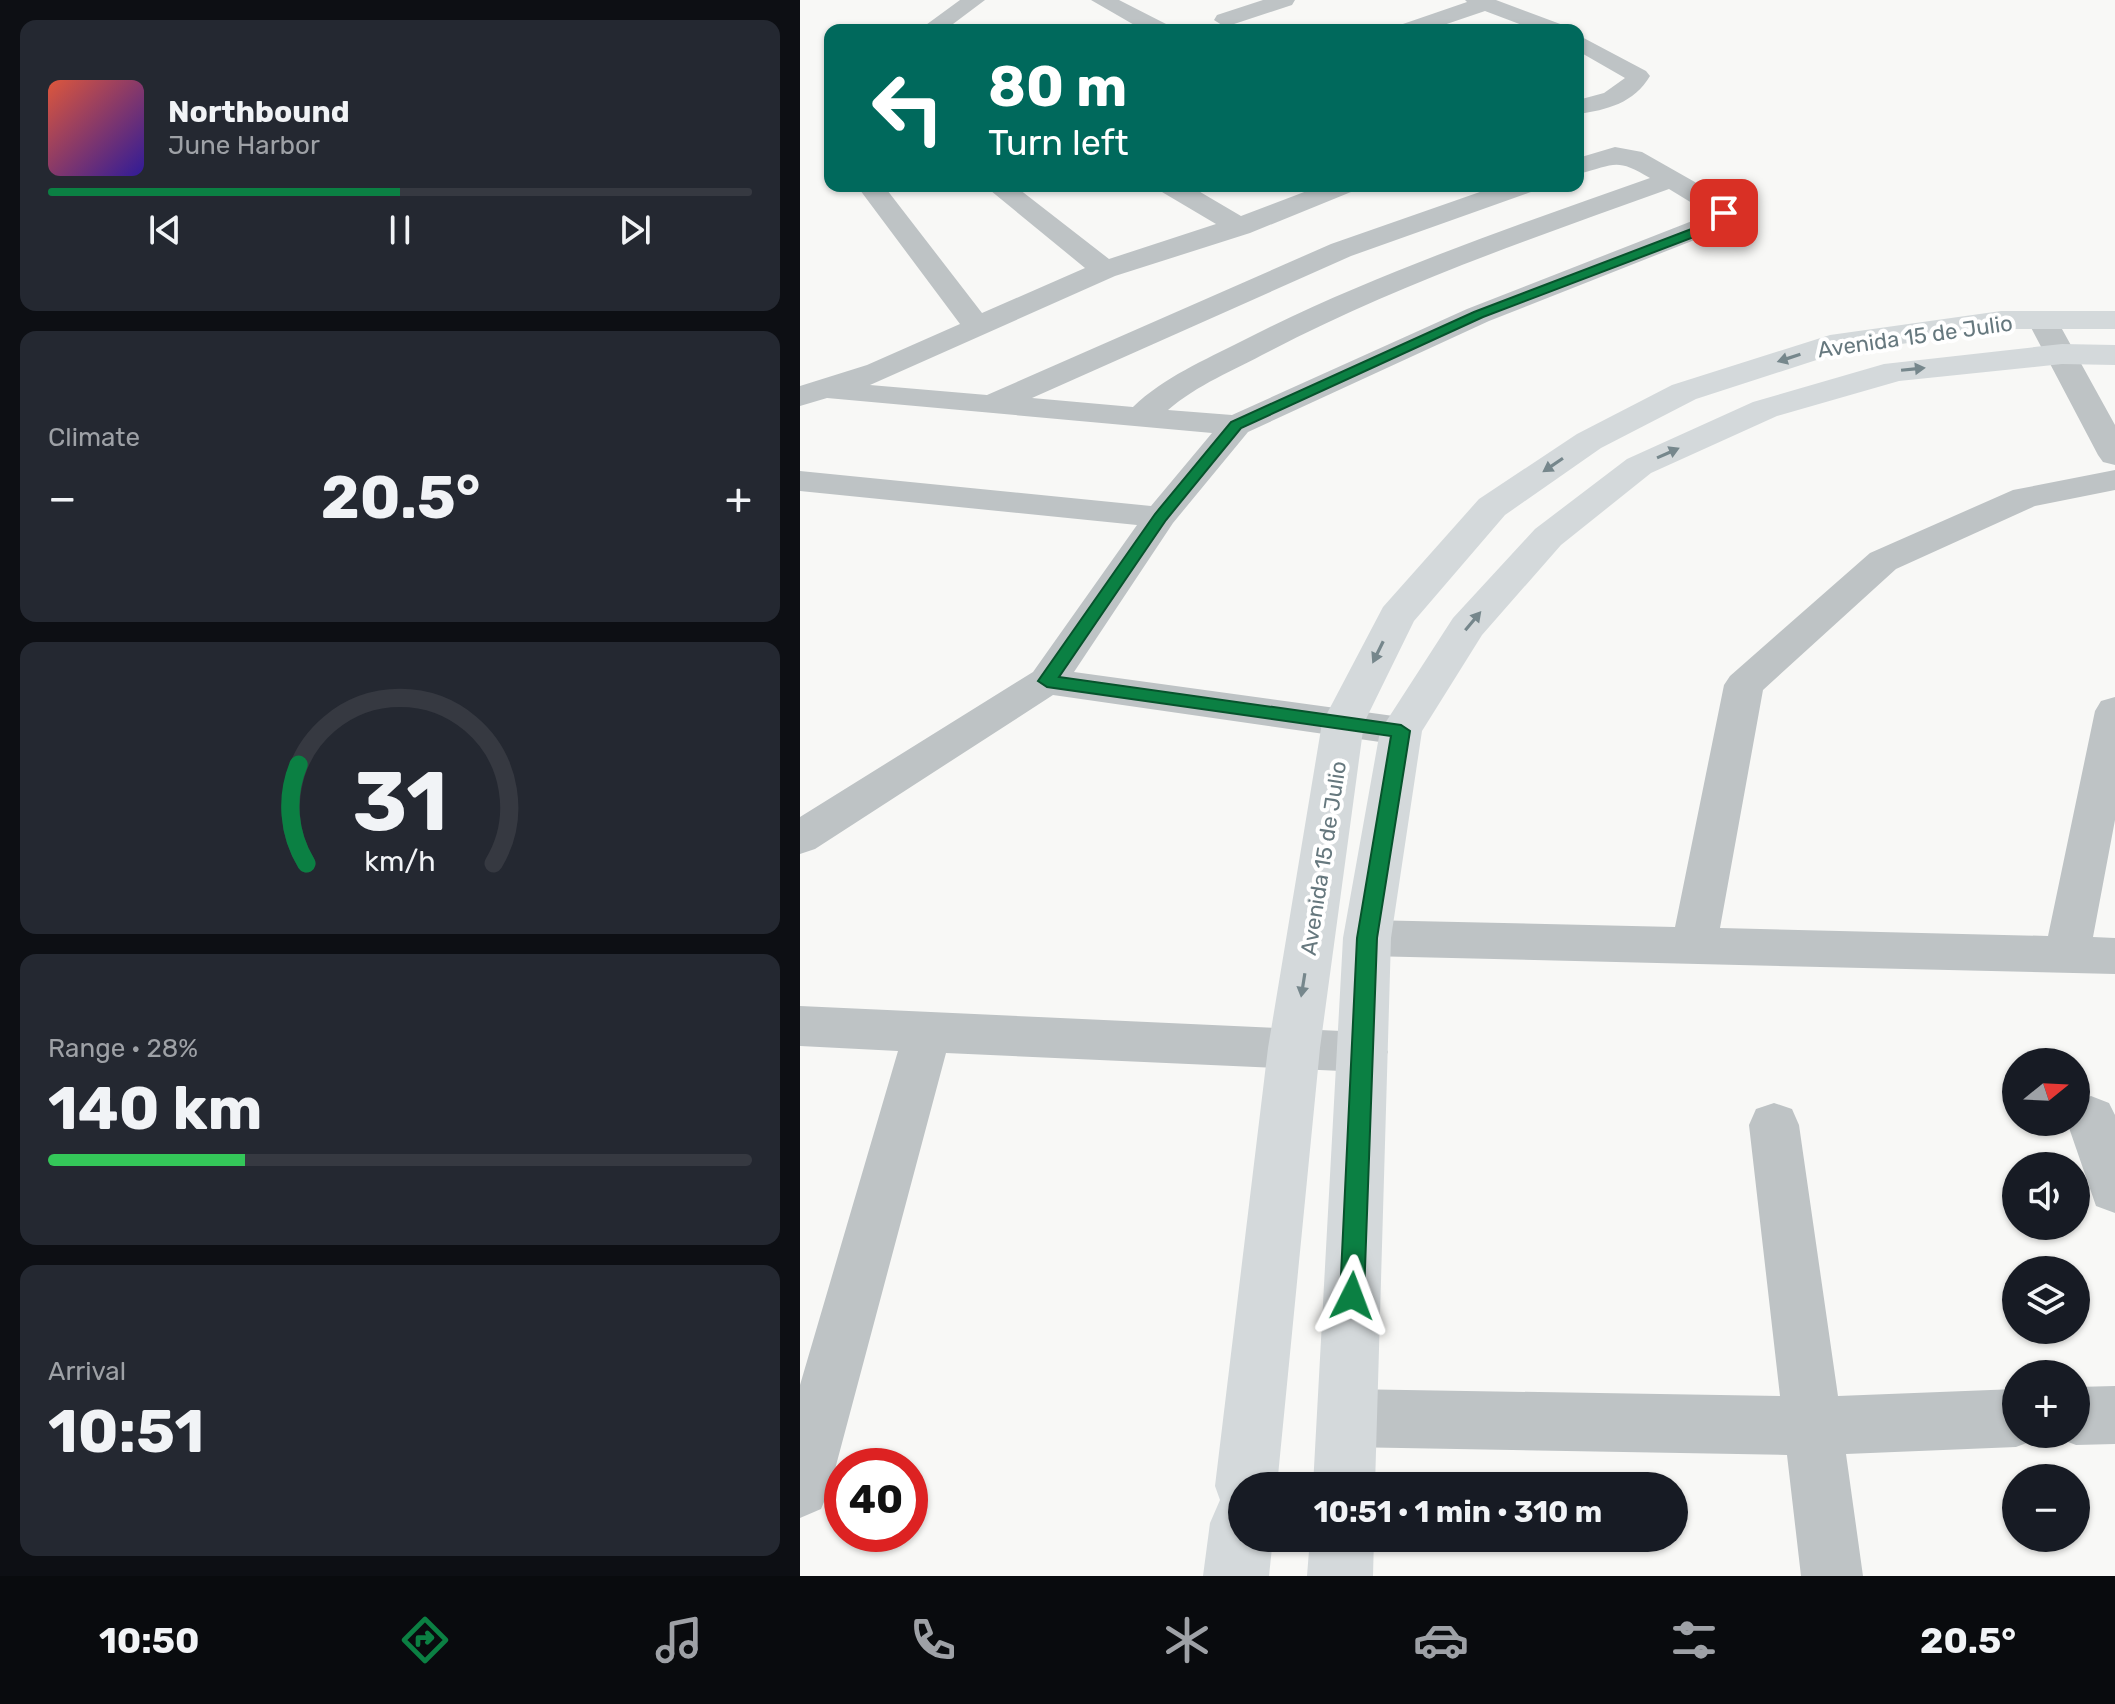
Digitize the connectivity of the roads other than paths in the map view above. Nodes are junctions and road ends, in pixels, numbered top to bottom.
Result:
1 (974, 0) edge
2 (1284, 0) edge
3 (1106, 1) edge
4 (1481, 2) edge
5 (1225, 20) dead end
6 (939, 24) edge
7 (1149, 24) edge
8 (1424, 24) edge
9 (1539, 24) edge
10 (1584, 45) edge
11 (1584, 105) edge
12 (1584, 165) edge
13 (1671, 179) junction
14 (875, 192) edge
15 (1006, 192) edge
16 (1181, 192) edge
17 (1274, 192) edge
18 (1329, 192) edge
19 (1505, 192) edge
20 (1301, 205) junction
21 (1240, 227) junction
22 (1105, 270) junction
23 (2115, 320) edge
24 (976, 325) junction
25 (2052, 337) junction
26 (2115, 355) edge
27 (810, 394) edge
28 (995, 403) junction
29 (1142, 416) junction
30 (1236, 425) junction
31 (2115, 455) edge
32 (2115, 480) edge
33 (800, 481) edge
34 (1160, 517) junction
35 (1047, 681) junction
36 (2115, 711) edge
37 (1343, 723) junction
38 (1401, 731) junction
39 (800, 838) edge
40 (1367, 938) junction
41 (1694, 945) junction
42 (2067, 955) junction
43 (2115, 956) edge
44 (800, 1026) edge
45 (928, 1031) junction
46 (1294, 1048) junction
47 (1364, 1052) junction
48 (2091, 1118) dead end
49 (1774, 1125) dead end
50 (2115, 1189) edge
51 (2115, 1415) edge
52 (2090, 1416) edge
53 (1346, 1418) junction
54 (2002, 1419) edge
55 (1813, 1426) junction
56 (1248, 1472) edge
57 (1344, 1472) edge
58 (800, 1488) edge
59 (1239, 1552) edge
60 (1341, 1552) edge
61 (1236, 1576) edge
62 (1340, 1576) edge
63 (1832, 1576) edge

1 - 6 street
2 - 5 street
3 - 7 street
4 - 8 street
4 - 9 street
10 - 11 street
12 - 13 street
13 - 29 street
13 - 30 street
14 - 24 street
15 - 22 street
16 - 21 street
17 - 20 street
18 - 20 street
19 - 28 street
20 - 21 street
21 - 22 street
22 - 24 street
23 - 25 street, Avenida 15 de Julio
24 - 27 street
25 - 26 street, Avenida 15 de Julio
25 - 31 street
25 -> 37 street, Avenida 15 de Julio
38 -> 25 street, Avenida 15 de Julio
27 - 28 street
28 - 29 street
29 - 30 street
30 - 34 street
32 - 41 street
33 - 34 street
34 - 35 street
35 - 37 street
35 - 39 street
36 - 42 street
37 - 38 street
37 -> 46 street, Avenida 15 de Julio
38 - 40 street, Avenida 15 de Julio
40 - 41 street
40 - 47 street, Avenida 15 de Julio
41 - 42 street
42 - 43 street
44 - 45 street
45 - 46 street
45 - 58 street
46 - 47 street
46 - 56 street, Avenida 15 de Julio
47 - 53 street, Avenida 15 de Julio
48 - 50 street
49 - 55 street
51 - 52 street
53 - 55 street
53 - 57 street, Avenida 15 de Julio
54 - 55 street
55 - 63 street
59 - 61 street
60 - 62 street

